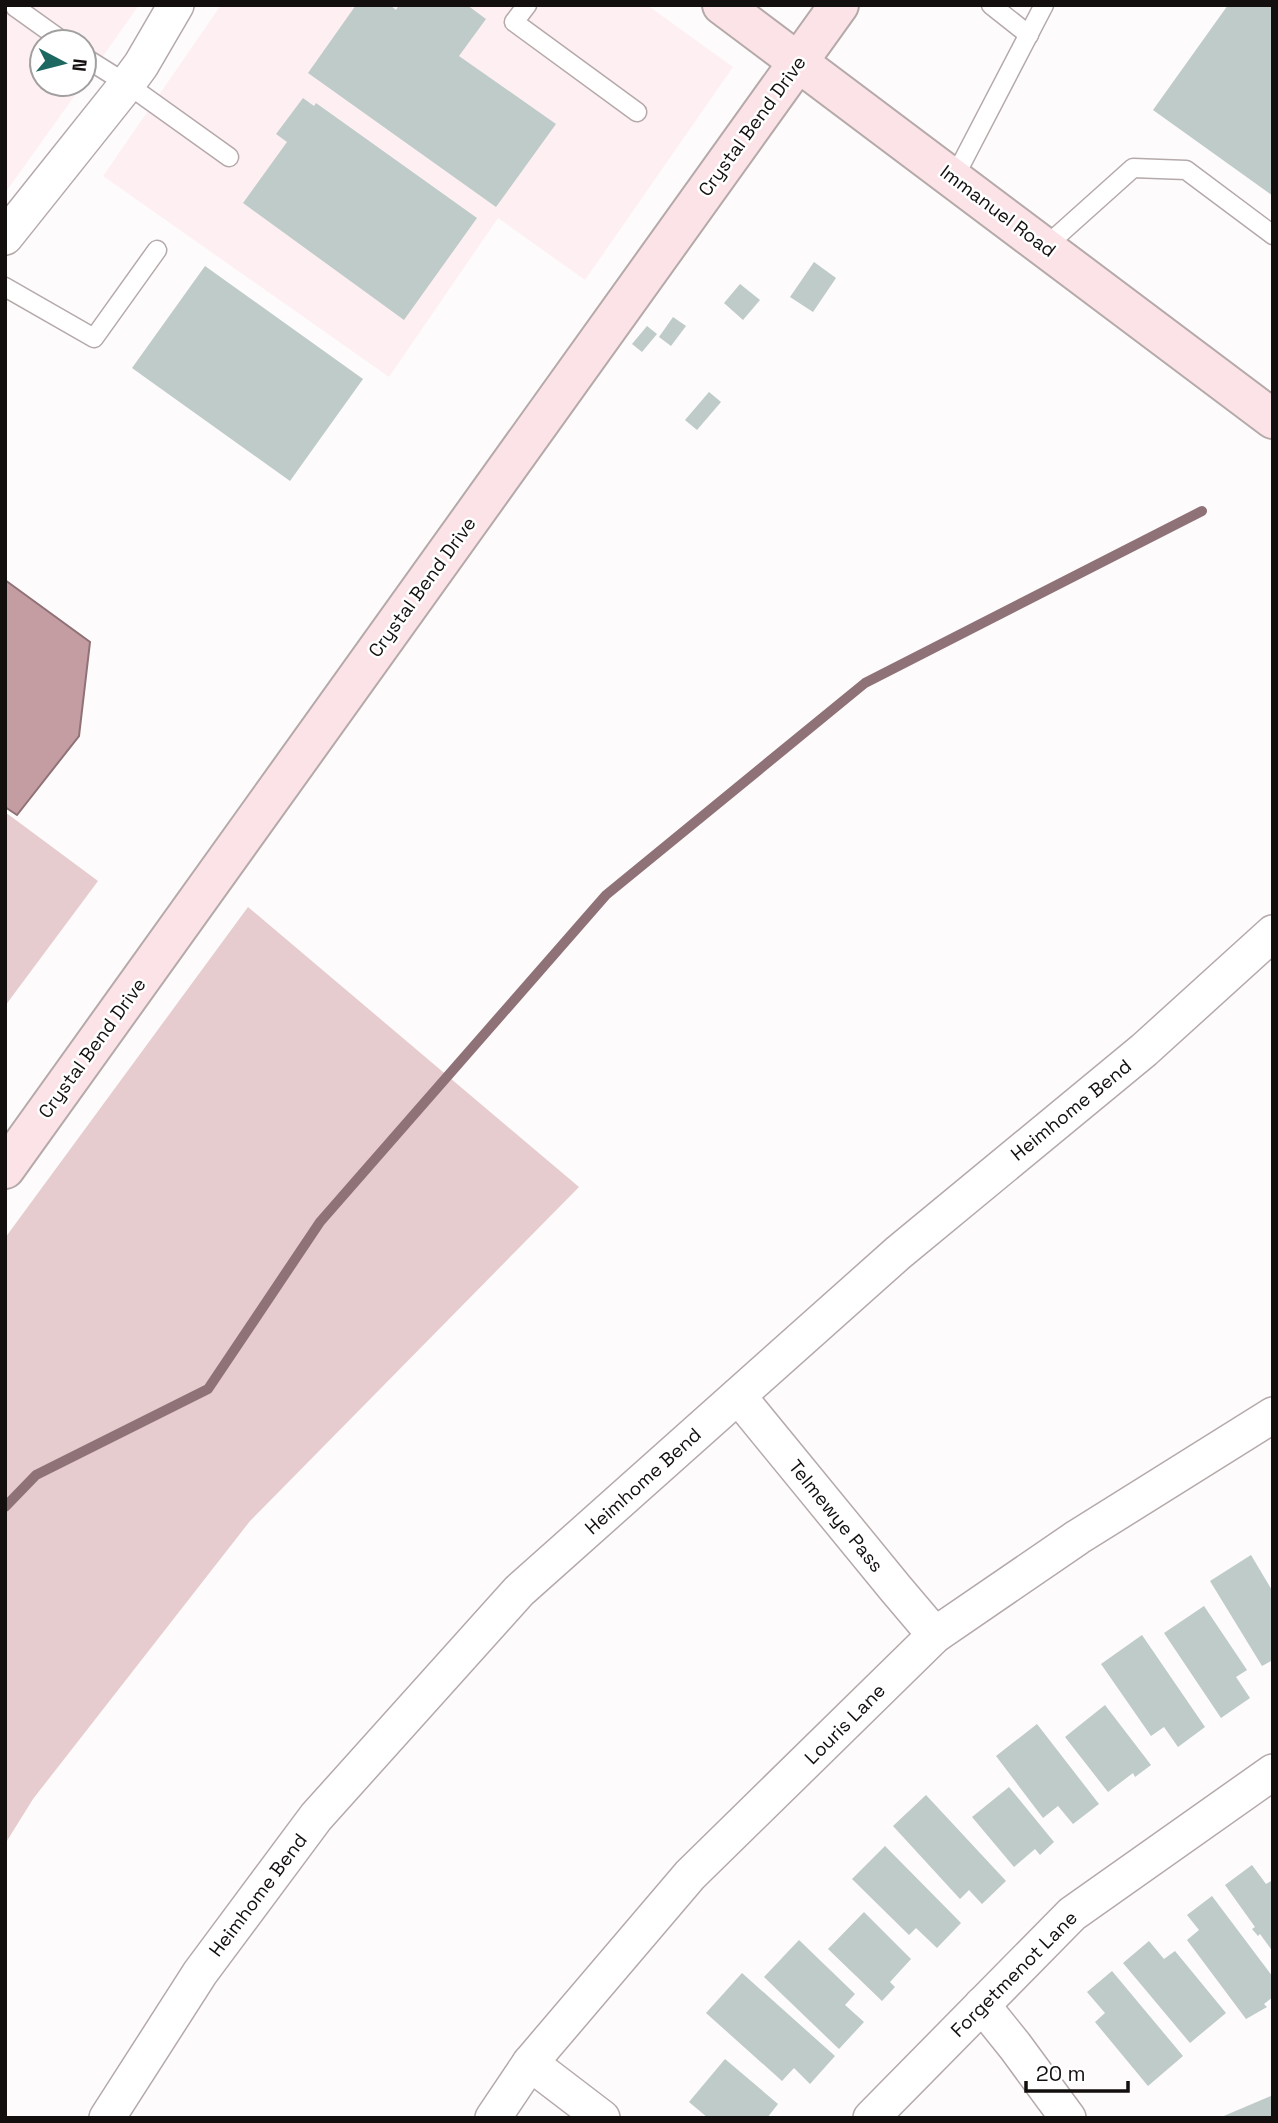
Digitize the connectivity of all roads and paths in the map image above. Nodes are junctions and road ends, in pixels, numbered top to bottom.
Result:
1 (176, 5) edge
2 (527, 5) edge
3 (722, 5) edge
4 (839, 5) edge
5 (990, 5) edge
6 (1044, 5) edge
7 (12, 11) edge
8 (41, 28) edge
9 (1028, 35) junction
10 (799, 61) junction
11 (98, 66) edge
12 (127, 84) junction
13 (637, 112) dead end
14 (229, 158) dead end
15 (954, 178) junction
16 (1273, 235) edge
17 (5, 237) edge
18 (1045, 246) junction
19 (157, 250) dead end
20 (5, 287) edge
21 (1273, 419) edge
22 (1273, 933) edge
23 (5, 1169) edge
24 (738, 1396) junction
25 (1273, 1415) edge
26 (936, 1635) junction
27 (1273, 1772) edge
28 (982, 2005) junction
29 (530, 2063) junction
30 (107, 2118) edge
31 (493, 2118) edge
32 (602, 2118) edge
33 (871, 2118) edge
34 (1068, 2118) edge

1 - 12 street
2 - 13 lane
3 - 10 street, Immanuel Road
4 - 10 street, Crystal Bend Drive
5 - 9 lane
6 - 9 lane
7 - 8 lane
9 - 15 lane
10 - 15 street, Immanuel Road
10 - 23 street, Crystal Bend Drive
11 - 12 lane
12 - 14 lane
12 - 17 street
15 - 18 street, Immanuel Road
16 - 18 lane
18 - 21 street, Immanuel Road
19 - 20 lane
22 - 24 street, Heimhome Bend
24 - 26 street, Telmewye Pass
24 - 30 street, Heimhome Bend
25 - 26 street, Louris Lane
26 - 29 street, Louris Lane
27 - 28 street, Forgetmenot Lane
28 - 33 street, Forgetmenot Lane
28 - 34 street
29 - 31 street, Louris Lane
29 - 32 street

